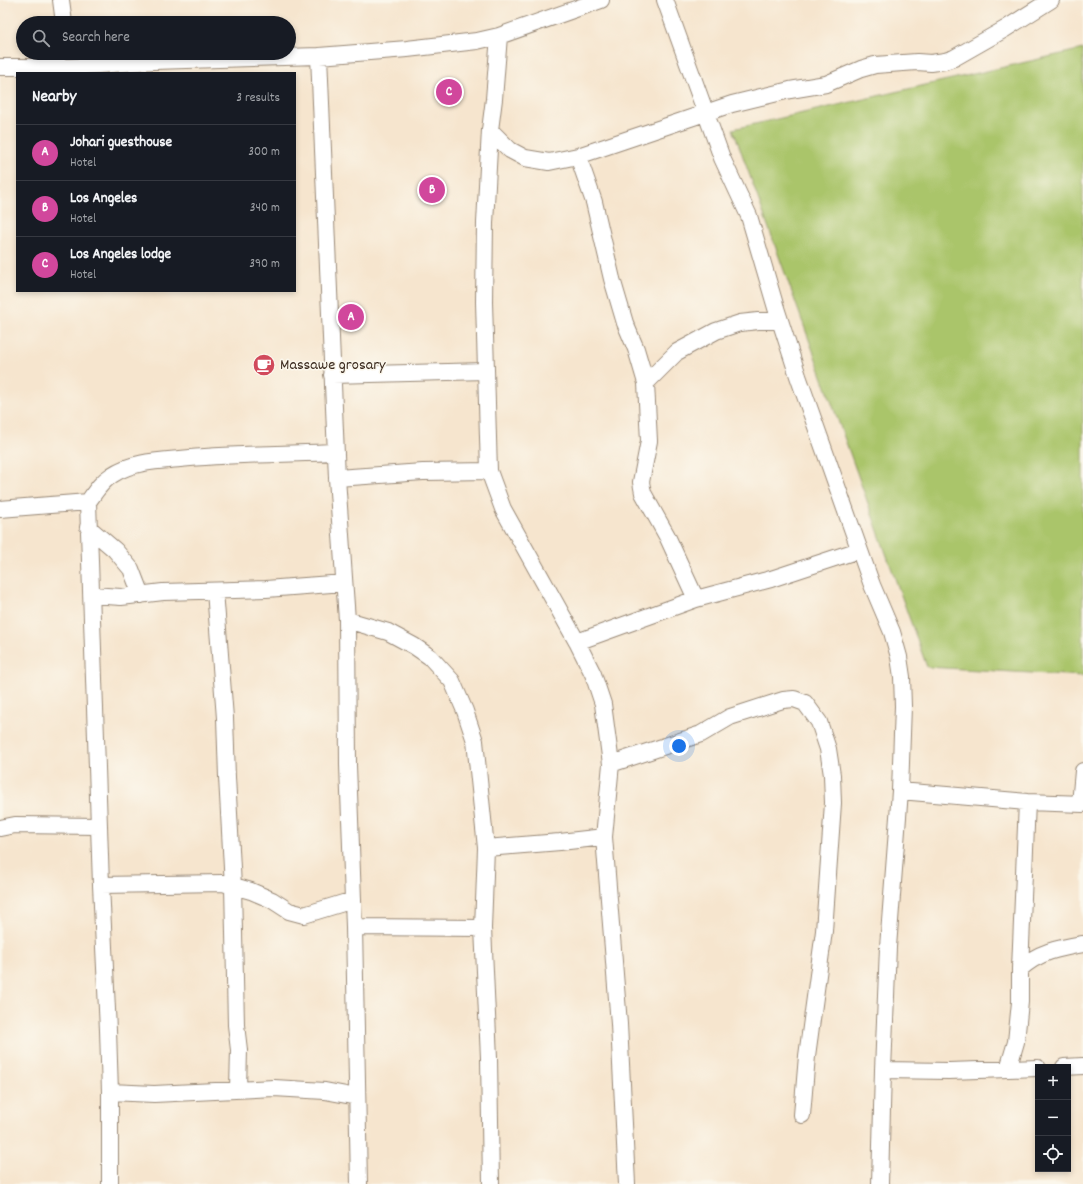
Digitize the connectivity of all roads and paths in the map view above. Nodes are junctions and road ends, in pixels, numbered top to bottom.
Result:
1 (61, 0) edge
2 (602, 0) edge
3 (665, 0) edge
4 (1051, 0) edge
5 (63, 16) edge
6 (499, 36) junction
7 (319, 56) junction
8 (296, 57) edge
9 (69, 60) edge
10 (186, 60) edge
11 (0, 67) edge
12 (705, 113) junction
13 (490, 130) junction
14 (578, 156) junction
15 (780, 321) junction
16 (486, 371) junction
17 (332, 375) junction
18 (646, 384) junction
19 (336, 452) junction
20 (489, 471) junction
21 (337, 478) junction
22 (88, 502) junction
23 (0, 508) edge
24 (88, 527) junction
25 (859, 550) junction
26 (344, 583) junction
27 (215, 591) junction
28 (92, 595) junction
29 (141, 595) junction
30 (696, 599) junction
31 (347, 620) junction
32 (578, 642) junction
33 (611, 764) junction
34 (1083, 771) edge
35 (900, 791) junction
36 (1027, 802) junction
37 (1081, 804) edge
38 (98, 826) junction
39 (0, 828) edge
40 (604, 837) junction
41 (486, 848) junction
42 (101, 885) junction
43 (233, 886) junction
44 (353, 900) junction
45 (354, 928) junction
46 (483, 928) junction
47 (1083, 944) edge
48 (1020, 969) junction
49 (1083, 1066) edge
50 (1071, 1067) edge
51 (1035, 1068) edge
52 (1008, 1069) junction
53 (882, 1070) junction
54 (238, 1089) junction
55 (110, 1092) junction
56 (357, 1097) junction
57 (802, 1115) dead end
58 (110, 1184) edge
59 (360, 1184) edge
60 (491, 1184) edge
61 (627, 1184) edge
62 (880, 1184) edge

1 - 5 street
2 - 6 street
3 - 12 street
4 - 12 street
6 - 7 street
6 - 13 street
7 - 8 street
7 - 17 street
9 - 10 street
9 - 11 street
12 - 14 street
12 - 15 street
13 - 14 street
13 - 16 street
14 - 18 street
15 - 18 street
15 - 25 street
16 - 17 street
16 - 20 street
17 - 19 street
18 - 30 street
19 - 21 street
19 - 22 street
20 - 21 street
20 - 32 street
21 - 26 street
22 - 23 street
22 - 24 street
24 - 28 street
24 - 29 street
25 - 30 street
25 - 35 street
26 - 27 street
26 - 31 street
27 - 29 street
27 - 43 street
28 - 29 street
28 - 38 street
30 - 32 street
31 - 41 street
31 - 44 street
32 - 33 street
33 - 40 street
33 - 57 street
34 - 37 street
35 - 36 street
35 - 53 street
36 - 37 street
36 - 48 street
38 - 39 street
38 - 42 street
40 - 41 street
40 - 61 street
41 - 46 street
42 - 43 street
42 - 55 street
43 - 44 street
43 - 54 street
44 - 45 street
45 - 46 street
45 - 56 street
46 - 60 street
47 - 48 street
48 - 52 street
49 - 50 street
51 - 52 street
52 - 53 street
53 - 62 street
54 - 55 street
54 - 56 street
55 - 58 street
56 - 59 street

